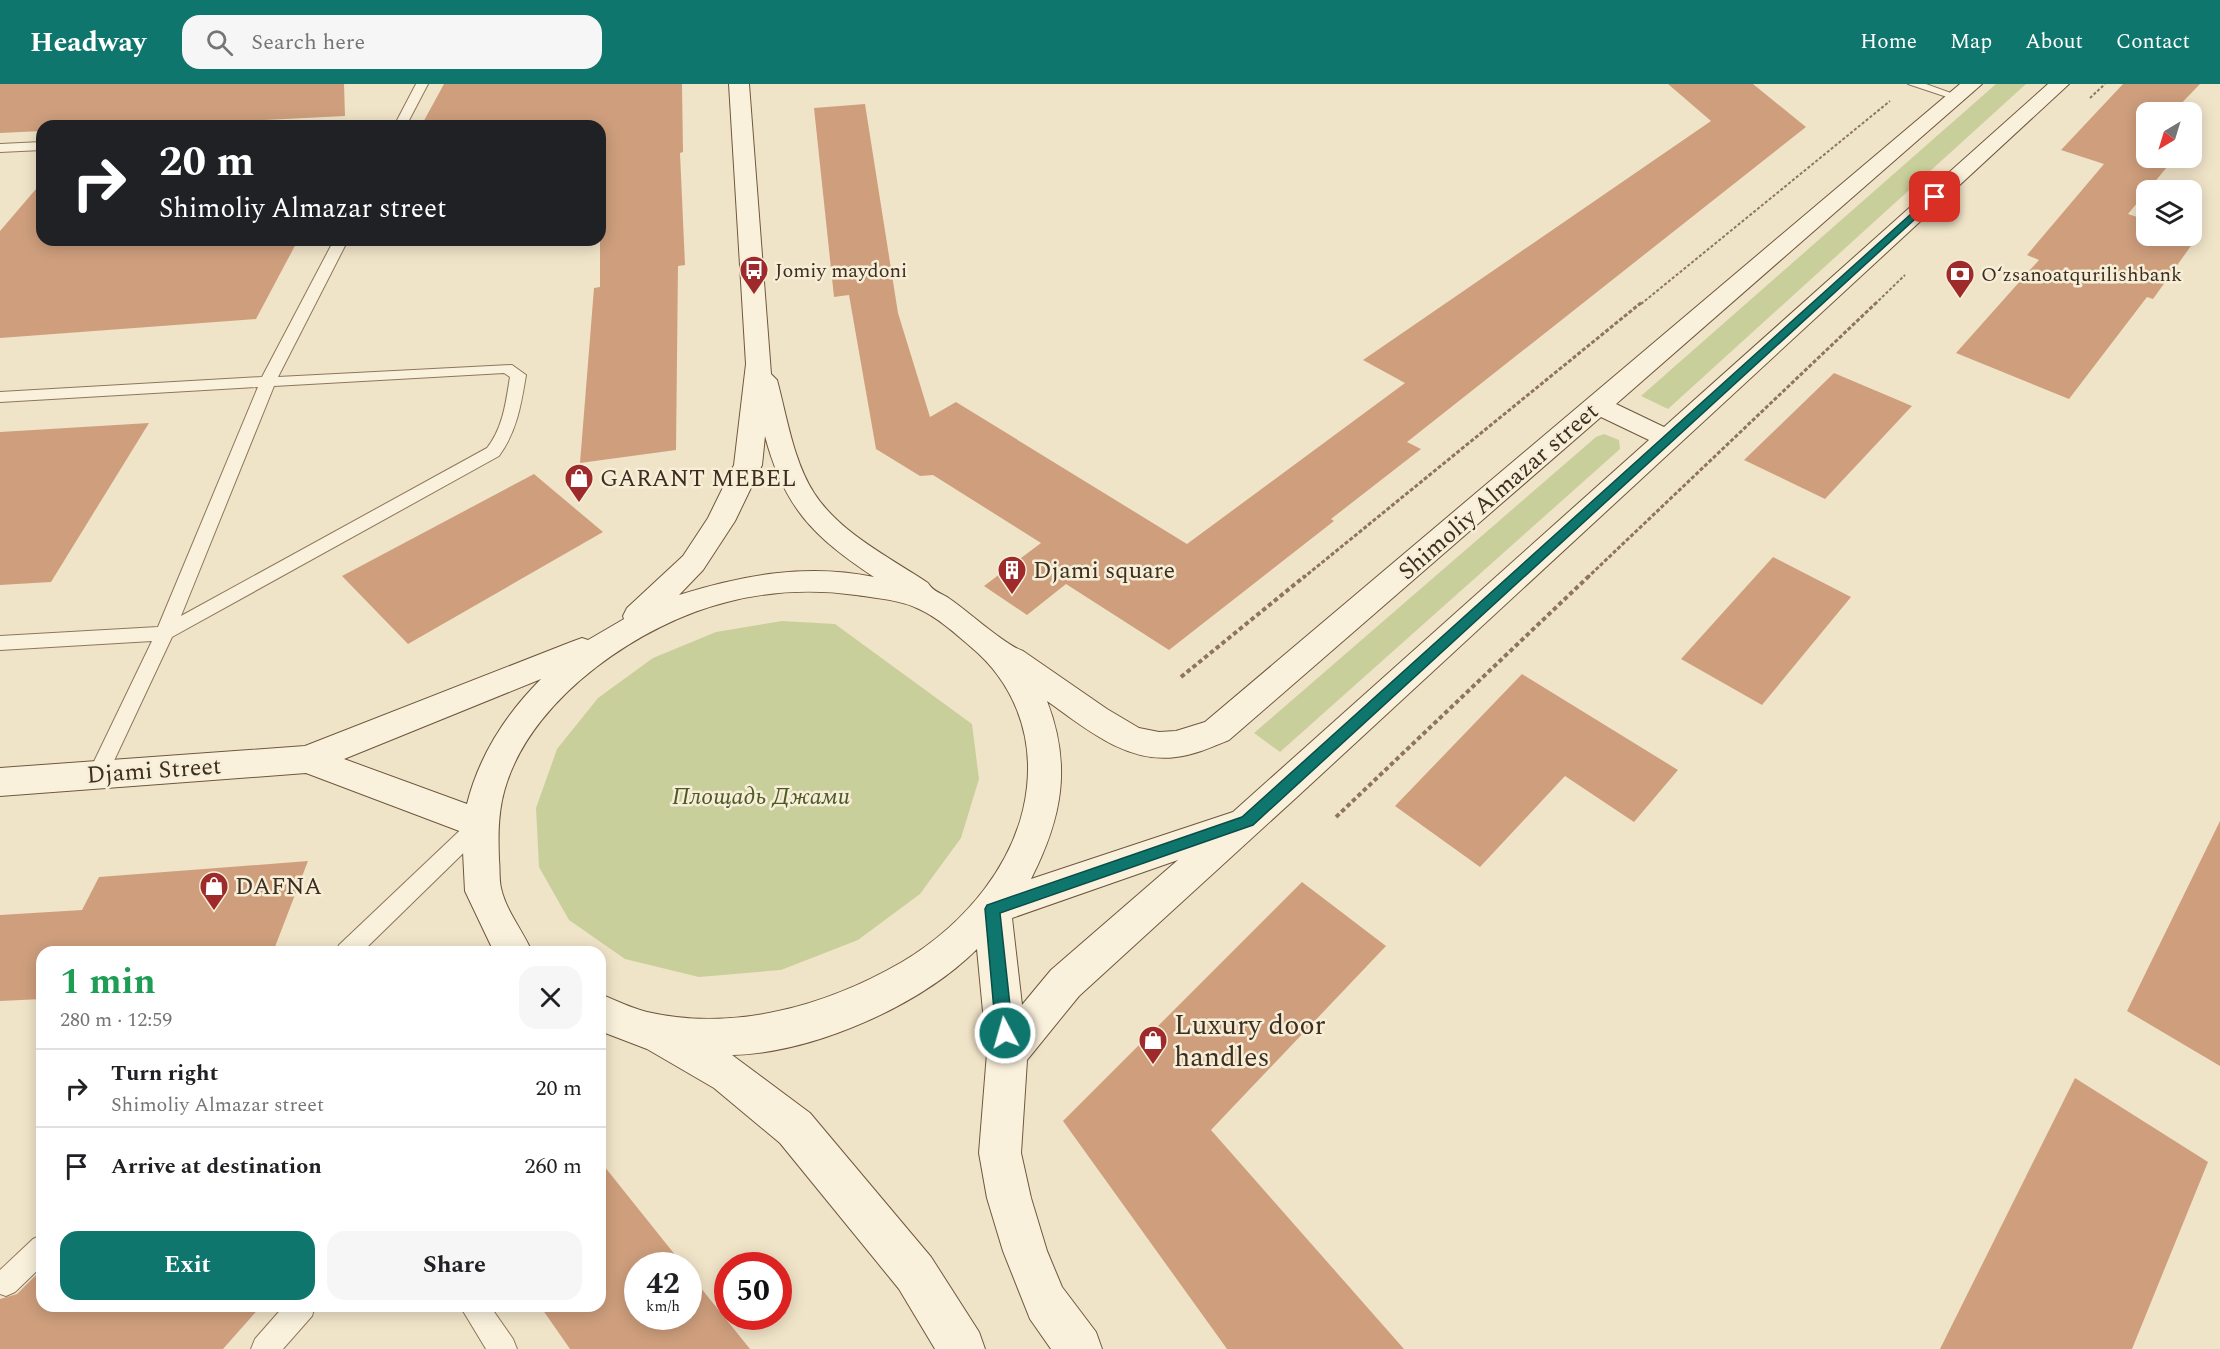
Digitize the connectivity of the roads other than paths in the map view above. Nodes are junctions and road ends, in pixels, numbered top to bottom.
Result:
1 (422, 84) edge
2 (739, 84) edge
3 (1914, 84) edge
4 (2059, 84) edge
5 (1964, 91) edge
6 (403, 120) edge
7 (36, 146) edge
8 (0, 148) edge
9 (338, 246) edge
10 (759, 363) junction
11 (268, 381) junction
12 (0, 397) edge
13 (1597, 405) junction
14 (1668, 439) junction
15 (931, 601) junction
16 (165, 633) junction
17 (617, 636) junction
18 (0, 643) edge
19 (994, 646) junction
20 (307, 759) junction
21 (98, 774) junction
22 (0, 782) edge
23 (1248, 821) junction
24 (480, 824) junction
25 (992, 909) junction
26 (353, 946) edge
27 (510, 946) edge
28 (606, 1014) edge
29 (648, 1031) junction
30 (1007, 1053) junction
31 (36, 1254) edge
32 (6, 1283) dead end
33 (297, 1312) edge
34 (477, 1312) edge
35 (265, 1349) edge
36 (503, 1349) edge
37 (962, 1349) edge
38 (1079, 1349) edge

1 - 6 lane
2 - 10 main road
3 - 5 lane
4 - 14 main road
5 - 13 main road, Shimoliy Almazar street
7 - 8 lane
9 - 11 lane
10 - 15 main road
10 - 17 main road
11 - 12 lane
11 - 16 lane
11 - 16 lane
13 - 14 main road
13 - 19 main road, Shimoliy Almazar street
14 - 23 main road
15 - 17 main road
15 - 19 main road
16 - 18 lane
16 - 21 lane
17 - 20 main road
17 - 24 main road
19 - 25 main road
20 - 21 main road, Djami Street
20 - 24 main road
21 - 22 main road, Djami Street
23 - 25 main road
23 - 30 main road
24 - 26 lane
24 - 27 main road
25 - 29 main road
25 - 30 main road
28 - 29 main road
29 - 37 main road
30 - 38 main road
31 - 32 lane
33 - 35 lane
34 - 36 lane

